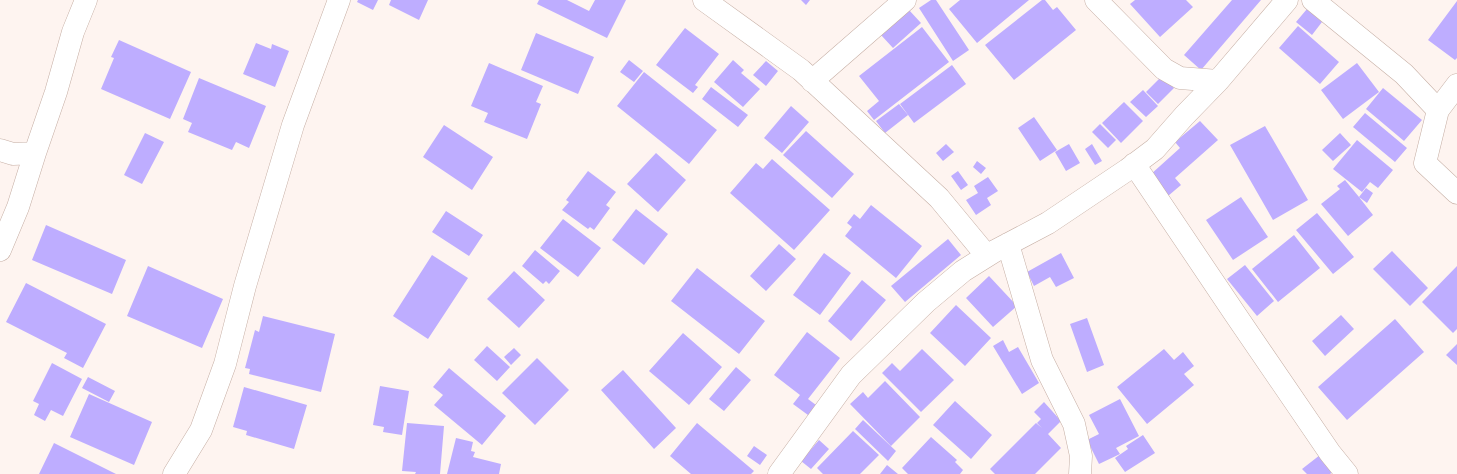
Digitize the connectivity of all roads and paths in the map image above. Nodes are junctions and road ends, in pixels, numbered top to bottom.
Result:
1 (86, 0) edge
2 (339, 0) edge
3 (704, 0) edge
4 (905, 0) edge
5 (1096, 0) edge
6 (1287, 0) edge
7 (1313, 0) edge
8 (812, 81) junction
9 (1218, 81) junction
10 (1457, 85) edge
11 (1438, 110) junction
12 (0, 150) edge
13 (35, 153) junction
14 (1134, 164) junction
15 (1457, 193) edge
16 (1008, 244) junction
17 (0, 250) edge
18 (987, 256) junction
19 (174, 474) edge
20 (779, 474) edge
21 (1080, 474) edge
22 (1347, 474) edge

1 - 13 street
2 - 19 street
3 - 8 street
4 - 8 street
5 - 9 street
6 - 9 street
7 - 11 street
8 - 18 street
9 - 14 street
10 - 11 street
11 - 15 street
12 - 13 street
13 - 17 street
14 - 16 street
14 - 22 street
16 - 18 street
16 - 21 street
18 - 20 street

